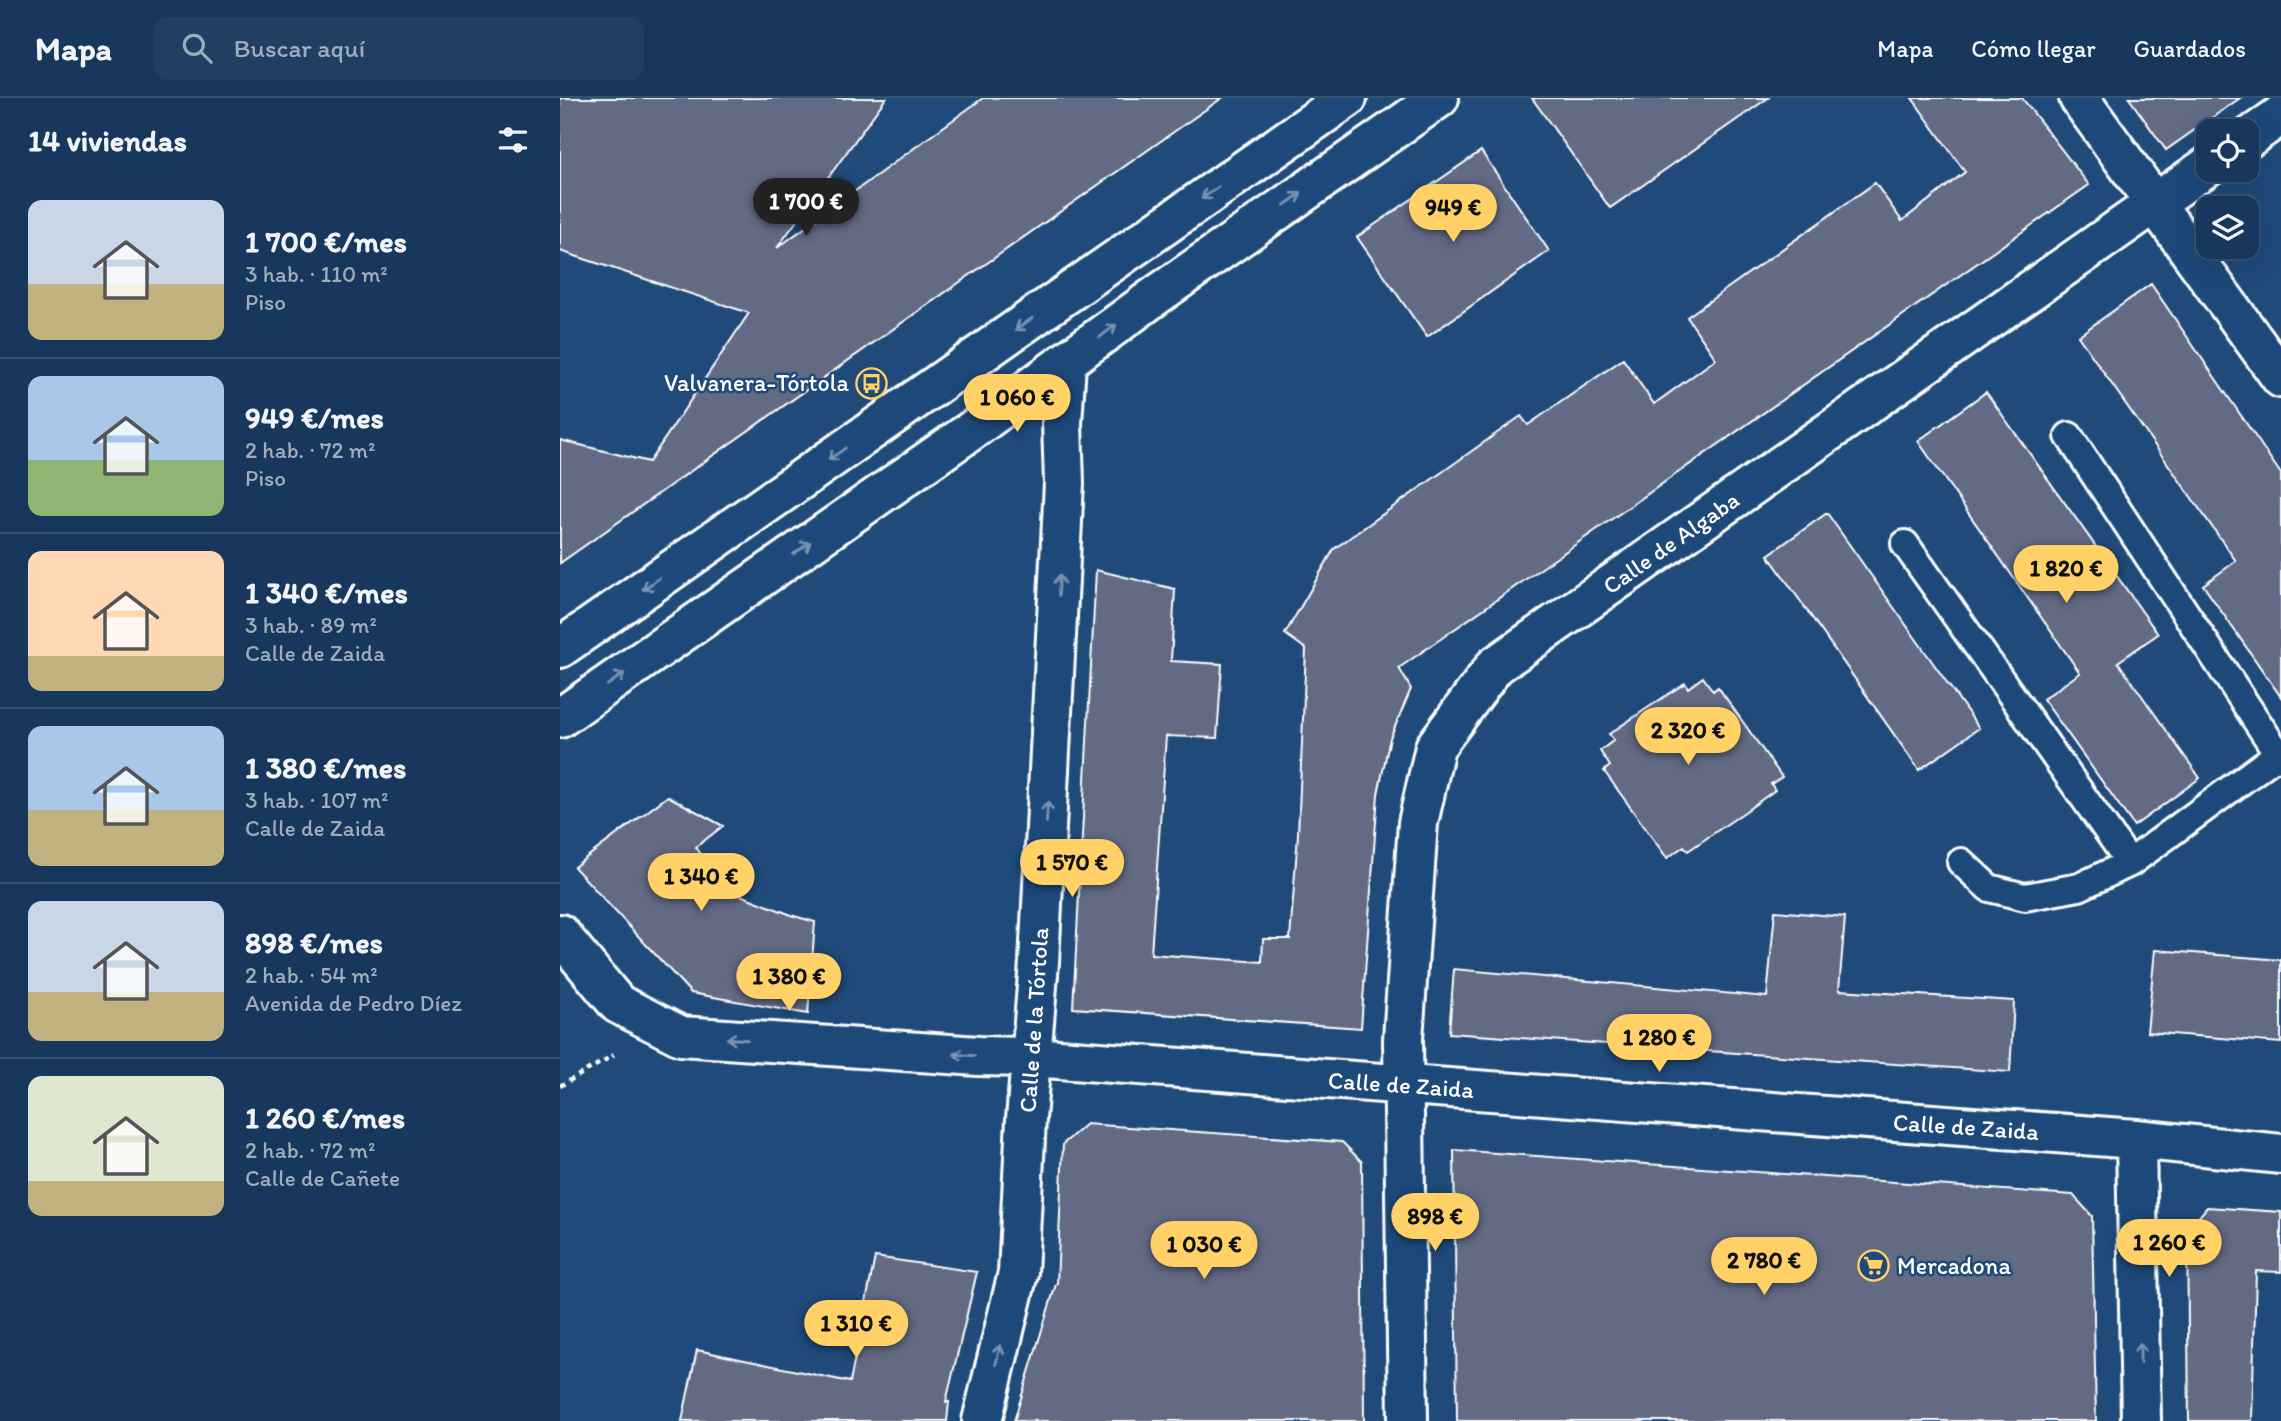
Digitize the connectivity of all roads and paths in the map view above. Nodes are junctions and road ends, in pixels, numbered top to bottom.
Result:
1 (1347, 98) edge
2 (1438, 98) edge
3 (2079, 98) edge
4 (2281, 115) edge
5 (2259, 131) edge
6 (2196, 174) edge
7 (2156, 202) junction
8 (1066, 363) junction
9 (2281, 378) edge
10 (2069, 436) dead end
11 (1905, 544) dead end
12 (560, 648) edge
13 (560, 718) edge
14 (2279, 756) edge
15 (1961, 862) dead end
16 (2130, 863) junction
17 (560, 934) edge
18 (1032, 1057) junction
19 (1403, 1086) junction
20 (2136, 1139) junction
21 (2281, 1154) edge
22 (982, 1421) edge
23 (1408, 1421) edge
24 (2141, 1421) edge

1 -> 12 street
8 -> 2 street
3 - 7 street
4 - 5 street
6 - 7 street, Calle de Algaba
7 - 9 street
7 - 19 street, Calle de Algaba
13 -> 8 street
18 -> 8 street, Calle de la Tórtola
10 - 14 lane
11 - 16 lane
14 - 16 lane
15 - 16 lane
18 -> 17 street, Calle de Zaida
18 - 19 street, Calle de Zaida
22 -> 18 street, Calle de la Tórtola
19 - 20 street, Calle de Zaida
19 - 23 street, Calle de Algaba
20 - 21 street, Calle de Zaida
24 -> 20 street

